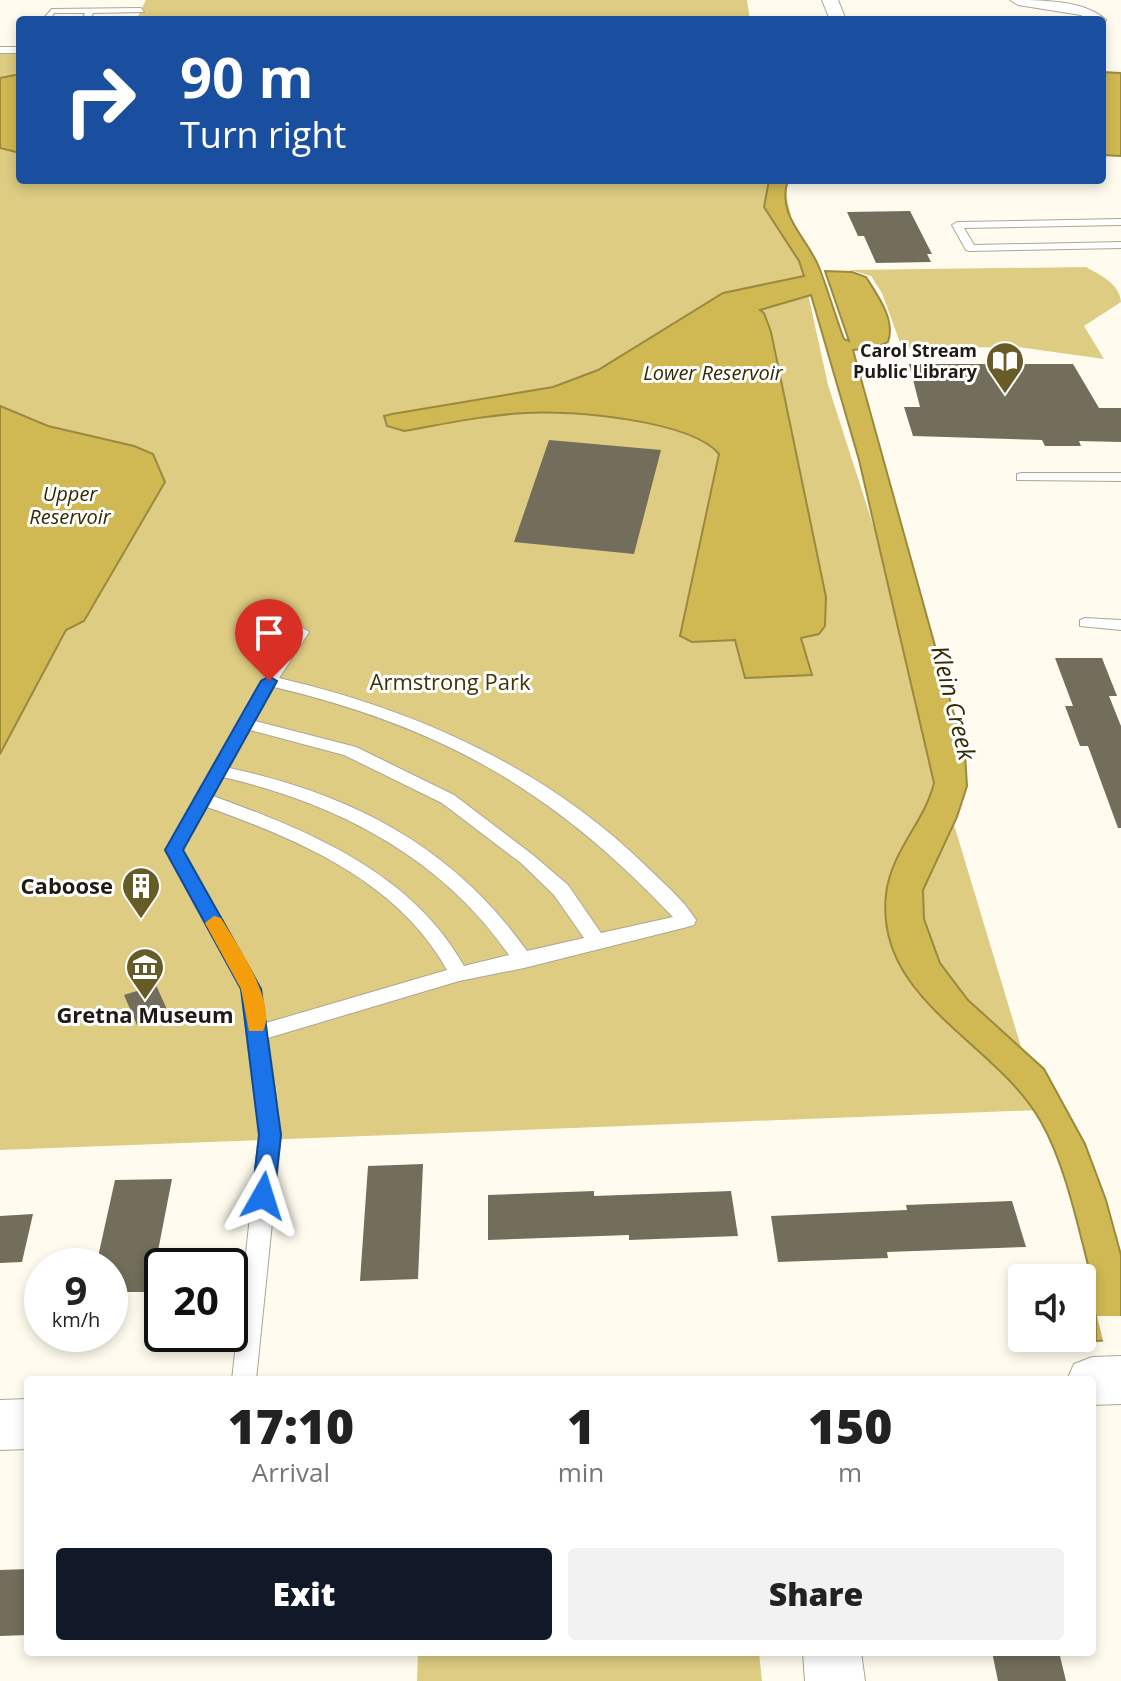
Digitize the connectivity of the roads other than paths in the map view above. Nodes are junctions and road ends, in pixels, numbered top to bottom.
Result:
1 (146, 0) edge
2 (1018, 0) edge
3 (141, 10) junction
4 (49, 16) edge
5 (88, 16) edge
6 (138, 16) edge
7 (1091, 16) edge
8 (1121, 222) edge
9 (1121, 245) edge
10 (1022, 477) dead end
11 (1121, 477) edge
12 (1085, 623) dead end
13 (1121, 625) edge
14 (301, 632) dead end
15 (269, 681) junction
16 (247, 724) junction
17 (220, 771) junction
18 (204, 799) junction
19 (597, 942) junction
20 (524, 961) junction
21 (459, 974) junction
22 (257, 1033) junction
23 (244, 1376) edge
24 (24, 1424) edge
25 (0, 1425) edge
26 (832, 1656) edge
27 (835, 1681) edge

1 - 3 lane
2 - 7 street
3 - 5 lane
3 - 6 lane
4 - 5 lane
8 - 9 lane
10 - 11 lane
12 - 13 lane
14 - 15 lane
15 - 16 lane
15 - 19 lane
16 - 17 lane
16 - 19 lane
17 - 18 lane
17 - 20 lane
18 - 21 lane
18 - 22 lane
19 - 20 lane
20 - 21 lane
21 - 22 lane
22 - 23 lane
24 - 25 street
26 - 27 street

